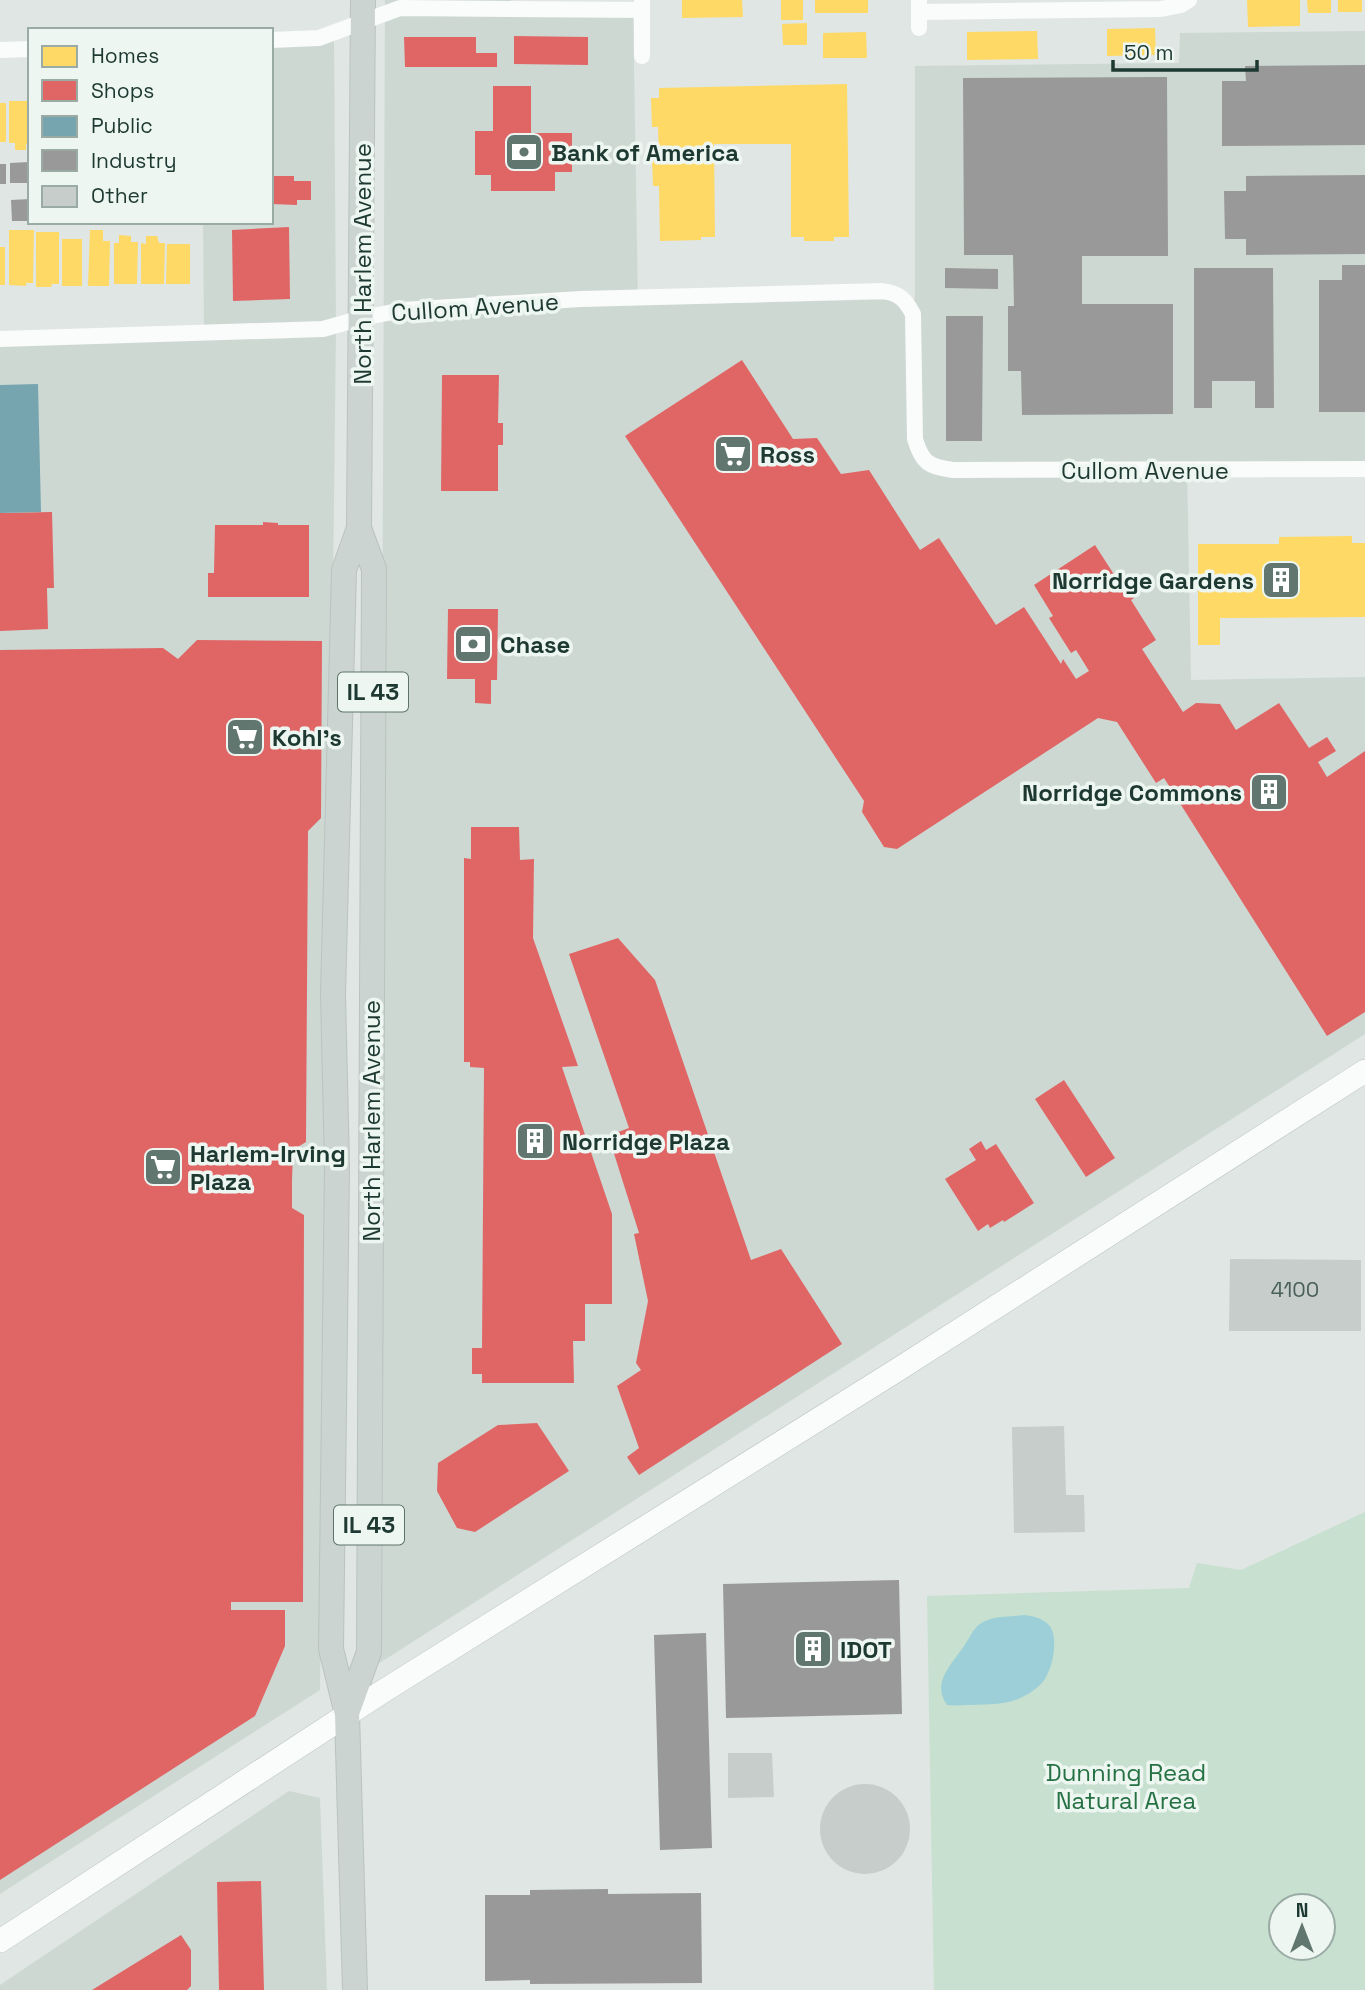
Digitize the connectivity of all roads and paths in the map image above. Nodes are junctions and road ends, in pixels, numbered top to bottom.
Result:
1 (1189, 0) edge
2 (642, 5) edge
3 (363, 11) edge
4 (919, 13) edge
5 (273, 40) edge
6 (28, 49) edge
7 (0, 50) edge
8 (642, 56) dead end
9 (362, 318) junction
10 (0, 339) edge
11 (1365, 469) edge
12 (359, 528) junction
13 (373, 834) junction
14 (338, 836) junction
15 (1365, 1071) edge
16 (347, 1714) junction
17 (0, 1941) edge
18 (355, 1990) edge

1 - 4 street
2 - 3 street
2 - 8 street
3 - 5 street
3 - 9 main road, North Harlem Avenue / IL 43
6 - 7 street
9 - 10 street, Cullom Avenue
9 - 11 street, Cullom Avenue
9 - 12 main road, North Harlem Avenue / IL 43
12 - 13 main road, North Harlem Avenue / IL 43
12 - 14 main road, North Harlem Avenue / IL 43
13 - 14 main road
13 - 16 main road, North Harlem Avenue / IL 43
14 - 16 main road, North Harlem Avenue / IL 43
15 - 16 main road
16 - 17 main road
16 - 18 main road, North Harlem Avenue / IL 43

